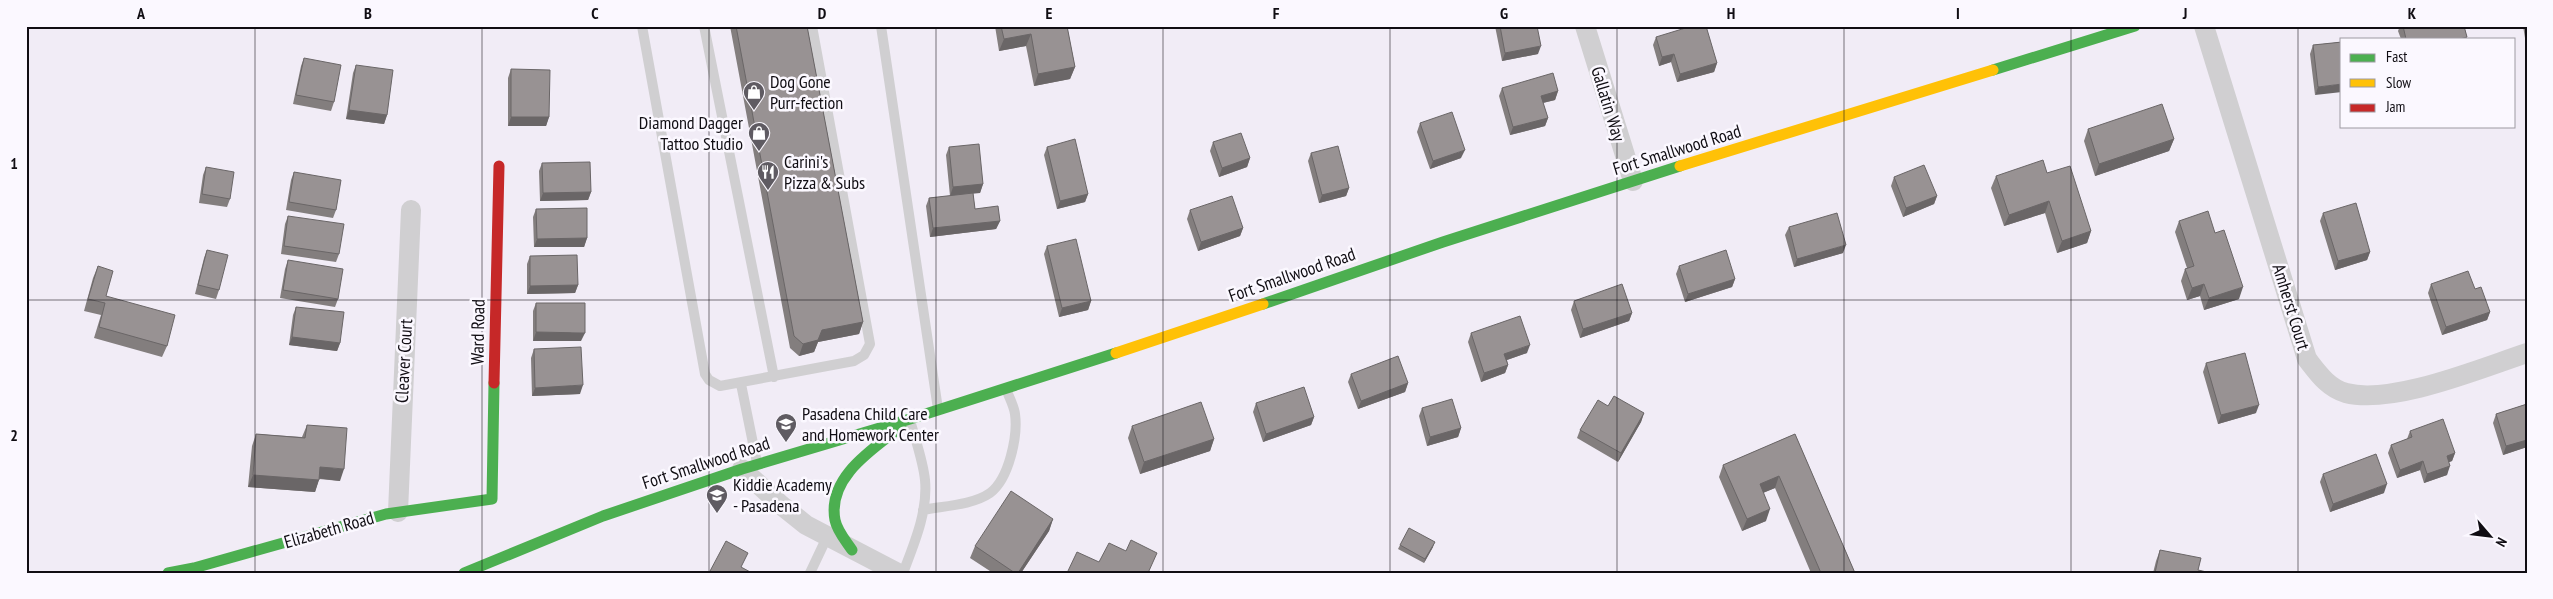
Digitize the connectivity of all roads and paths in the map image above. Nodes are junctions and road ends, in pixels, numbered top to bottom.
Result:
1 (642, 26) edge
2 (704, 26) edge
3 (812, 26) edge
4 (880, 26) edge
5 (1585, 26) edge
6 (2135, 26) edge
7 (2204, 26) edge
8 (499, 166) dead end
9 (1633, 181) junction
10 (411, 210) dead end
11 (2527, 353) edge
12 (774, 377) junction
13 (741, 384) junction
14 (1005, 388) junction
15 (938, 410) junction
16 (910, 419) junction
17 (750, 466) junction
18 (492, 498) joint
19 (923, 510) junction
20 (398, 512) junction
21 (827, 537) junction
22 (852, 550) junction
23 (168, 573) edge
24 (464, 573) edge
25 (810, 573) edge
26 (898, 573) edge
27 (903, 573) edge

1 - 13 lane
2 - 12 lane
3 - 12 lane
4 - 15 lane
5 - 9 street, Gallatin Way
6 - 9 main road, Fort Smallwood Road
7 - 11 street, Amherst Court
8 - 18 main road, Ward Road
9 - 14 main road, Fort Smallwood Road
10 - 20 street, Cleaver Court
12 - 13 lane
13 - 17 lane
14 - 15 main road, Fort Smallwood Road
14 - 19 lane
15 - 16 main road, Fort Smallwood Road
16 - 17 main road, Fort Smallwood Road
16 - 19 lane
16 - 22 main road
17 - 21 street
17 - 24 main road, Fort Smallwood Road
18 - 20 main road, Elizabeth Road
19 - 27 lane
20 - 23 main road, Elizabeth Road
21 - 22 street
21 - 25 lane
22 - 26 street

